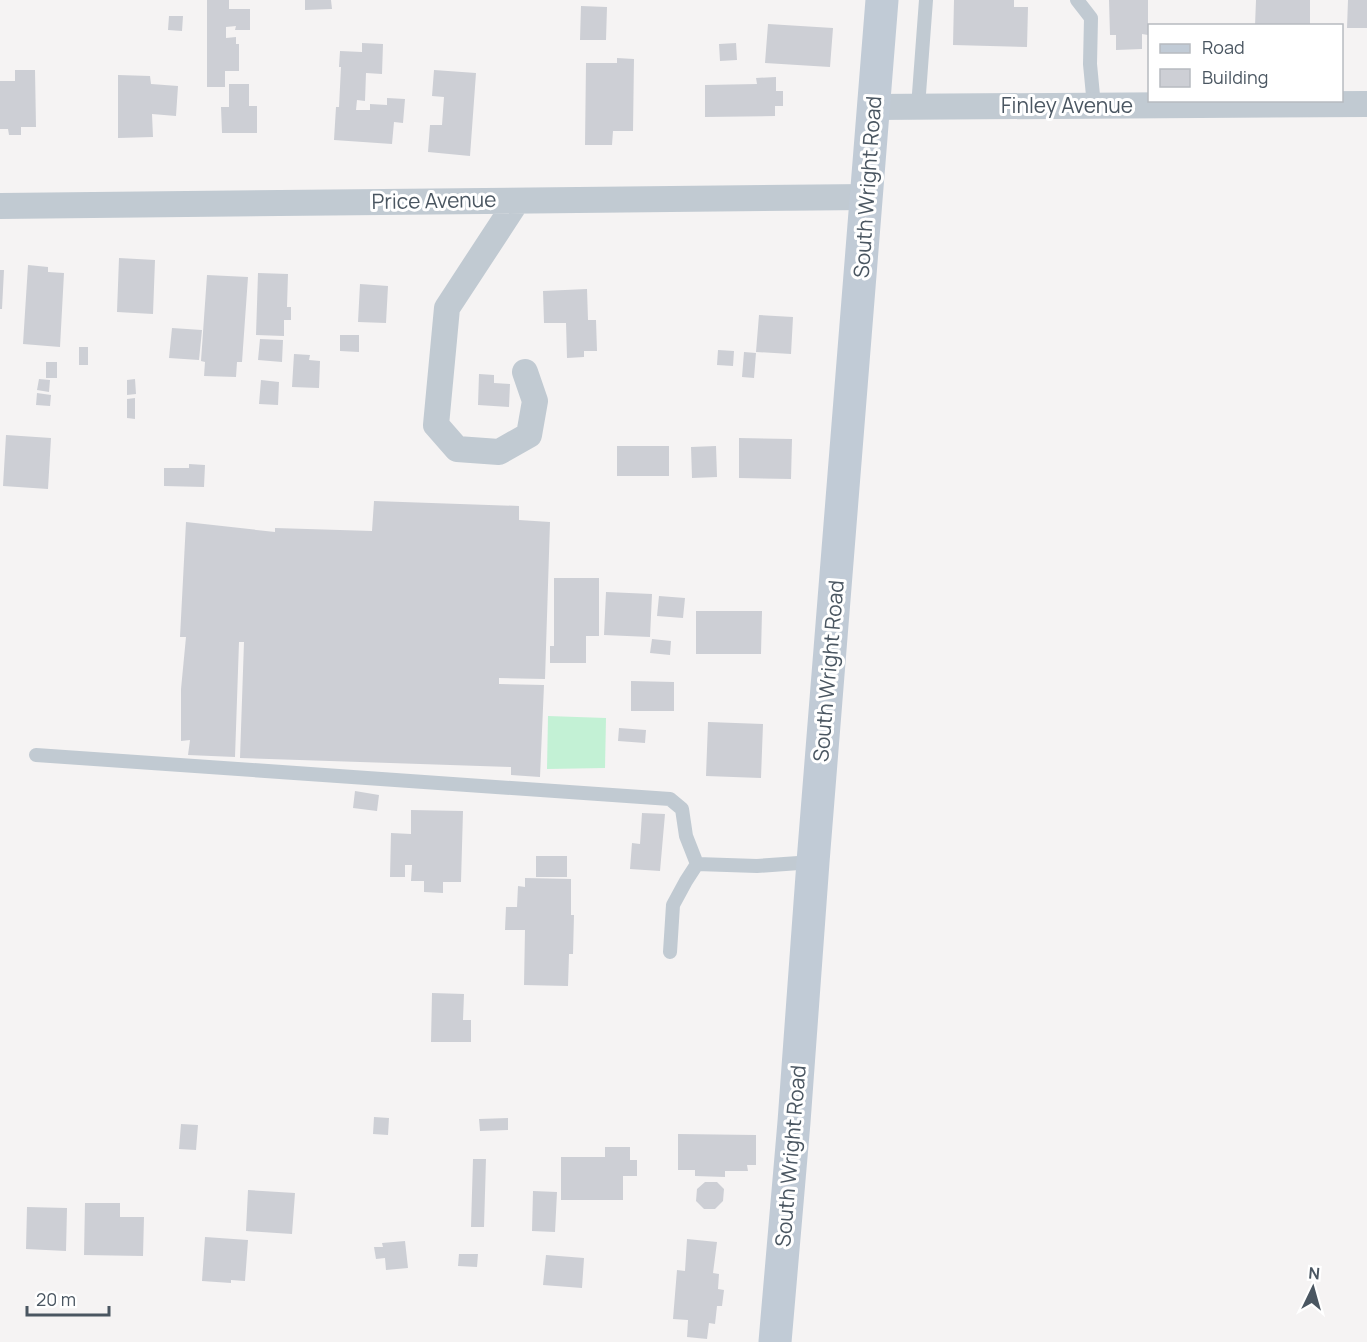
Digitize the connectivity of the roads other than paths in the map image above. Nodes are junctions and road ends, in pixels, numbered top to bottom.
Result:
1 (882, 0) edge
2 (926, 0) edge
3 (1077, 0) edge
4 (1367, 104) edge
5 (1094, 106) junction
6 (874, 107) junction
7 (918, 107) junction
8 (867, 197) junction
9 (517, 201) junction
10 (0, 206) edge
11 (525, 372) dead end
12 (36, 755) dead end
13 (813, 862) junction
14 (697, 864) junction
15 (670, 952) dead end
16 (775, 1342) edge

1 - 6 main road, South Wright Road
2 - 7 lane
3 - 5 lane
4 - 5 street, Finley Avenue
5 - 7 street, Finley Avenue
6 - 7 street, Finley Avenue
6 - 8 main road, South Wright Road
8 - 9 street, Price Avenue
8 - 13 main road, South Wright Road
9 - 10 street, Price Avenue
9 - 11 street
12 - 14 lane
13 - 14 lane
13 - 16 main road, South Wright Road
14 - 15 lane

